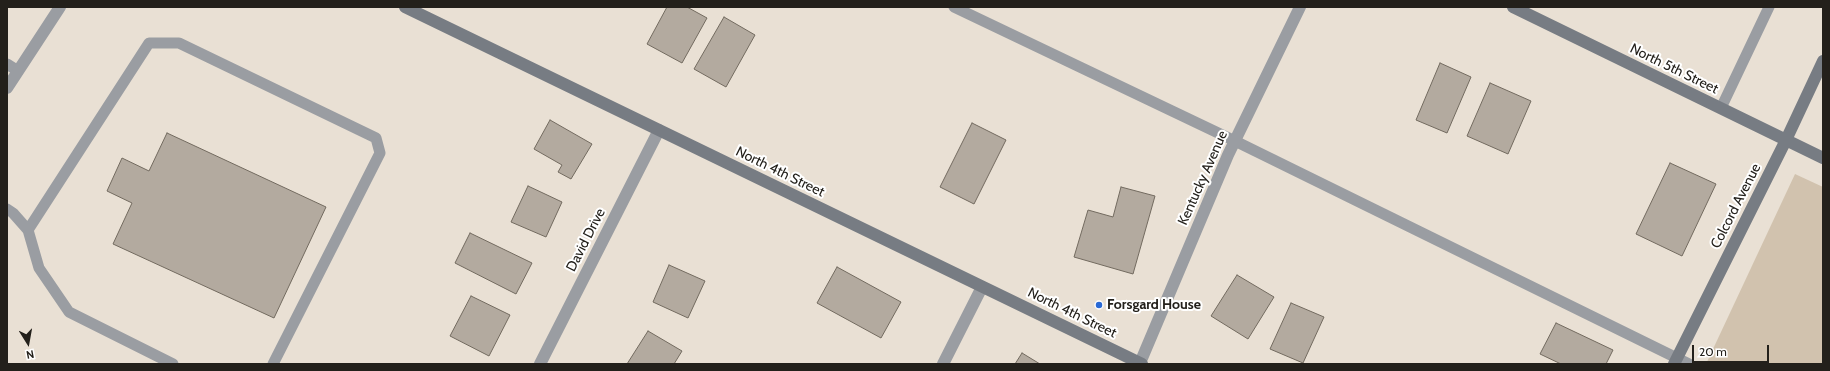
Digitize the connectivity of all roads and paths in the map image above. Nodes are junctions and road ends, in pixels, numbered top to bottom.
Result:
1 (60, 7) edge
2 (405, 7) edge
3 (954, 7) edge
4 (1300, 7) edge
5 (1513, 7) edge
6 (1769, 7) edge
7 (1823, 61) edge
8 (7, 64) edge
9 (18, 71) junction
10 (7, 88) edge
11 (1721, 108) junction
12 (659, 130) junction
13 (1786, 140) junction
14 (1235, 141) junction
15 (1823, 158) edge
16 (7, 209) edge
17 (28, 230) junction
18 (982, 287) junction
19 (1675, 361) edge
20 (1141, 363) edge
21 (173, 364) edge
22 (273, 364) edge
23 (540, 364) edge
24 (943, 364) edge
25 (1689, 364) edge

1 - 9 street
2 - 12 main road, North 4th Street
3 - 14 lane
4 - 14 street, Kentucky Avenue
5 - 11 main road, North 5th Street
6 - 11 lane
7 - 13 main road, Colcord Avenue
8 - 9 lane
9 - 10 street
11 - 13 main road, North 5th Street
12 - 18 main road, North 4th Street
12 - 23 street, David Drive
13 - 15 main road, North 5th Street
13 - 19 main road, Colcord Avenue
14 - 19 lane
14 - 20 street, Kentucky Avenue
16 - 17 lane
17 - 21 lane
17 - 22 lane
18 - 20 main road, North 4th Street
18 - 24 street
19 - 25 lane

